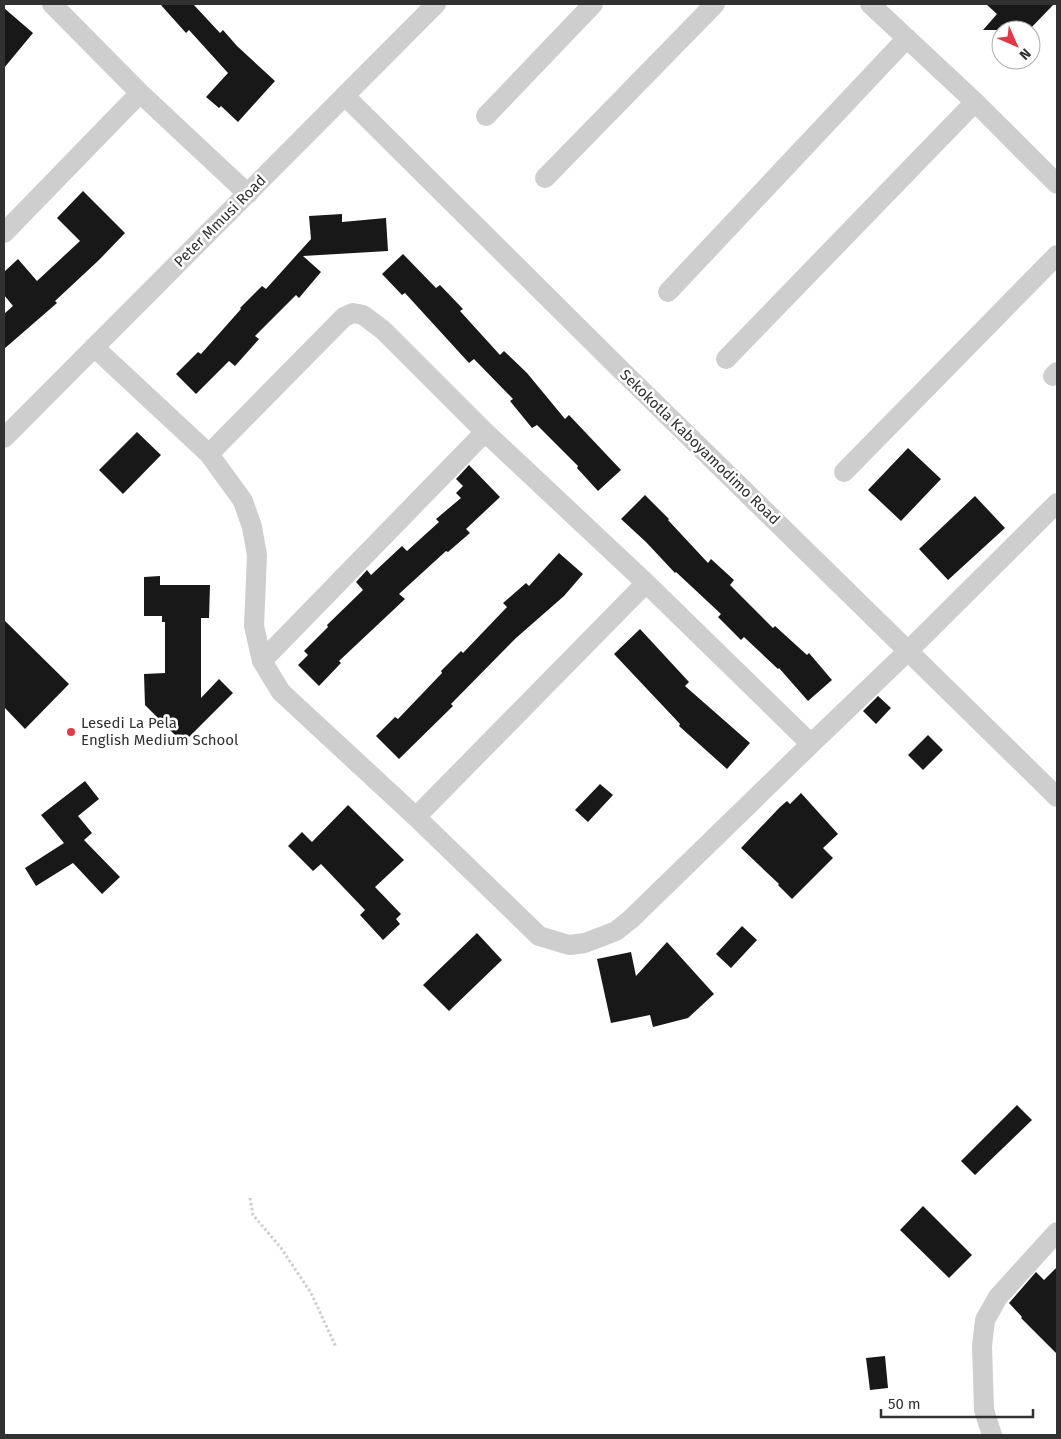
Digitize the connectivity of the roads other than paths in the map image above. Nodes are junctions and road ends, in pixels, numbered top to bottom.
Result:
1 (52, 4) edge
2 (436, 4) edge
3 (593, 4) edge
4 (715, 4) edge
5 (870, 4) edge
6 (907, 38) junction
7 (140, 93) junction
8 (345, 96) junction
9 (975, 102) junction
10 (486, 116) dead end
11 (544, 178) dead end
12 (1057, 184) edge
13 (248, 194) junction
14 (4, 232) edge
15 (1057, 255) edge
16 (668, 292) dead end
17 (94, 347) junction
18 (726, 359) dead end
19 (485, 432) junction
20 (4, 438) edge
21 (209, 454) junction
22 (844, 472) dead end
23 (1057, 504) edge
24 (646, 583) junction
25 (908, 651) junction
26 (262, 661) junction
27 (811, 744) junction
28 (1057, 797) edge
29 (416, 817) junction
30 (1057, 1232) edge
31 (992, 1435) edge

1 - 7 street
2 - 8 street, Peter Mmusi Road
3 - 10 street
4 - 11 street
5 - 6 street
6 - 9 street
6 - 16 street
7 - 13 street
7 - 14 street
8 - 13 street, Peter Mmusi Road
8 - 25 street, Sekokotla Kaboyamodimo Road
9 - 12 street
9 - 18 street
13 - 17 street, Peter Mmusi Road
15 - 22 street
17 - 20 street, Peter Mmusi Road
17 - 21 street
19 - 21 street
19 - 24 street
19 - 26 street
21 - 26 street
23 - 25 street
24 - 27 street
24 - 29 street
25 - 27 street
25 - 28 street, Sekokotla Kaboyamodimo Road
26 - 29 street
27 - 29 street
30 - 31 street

